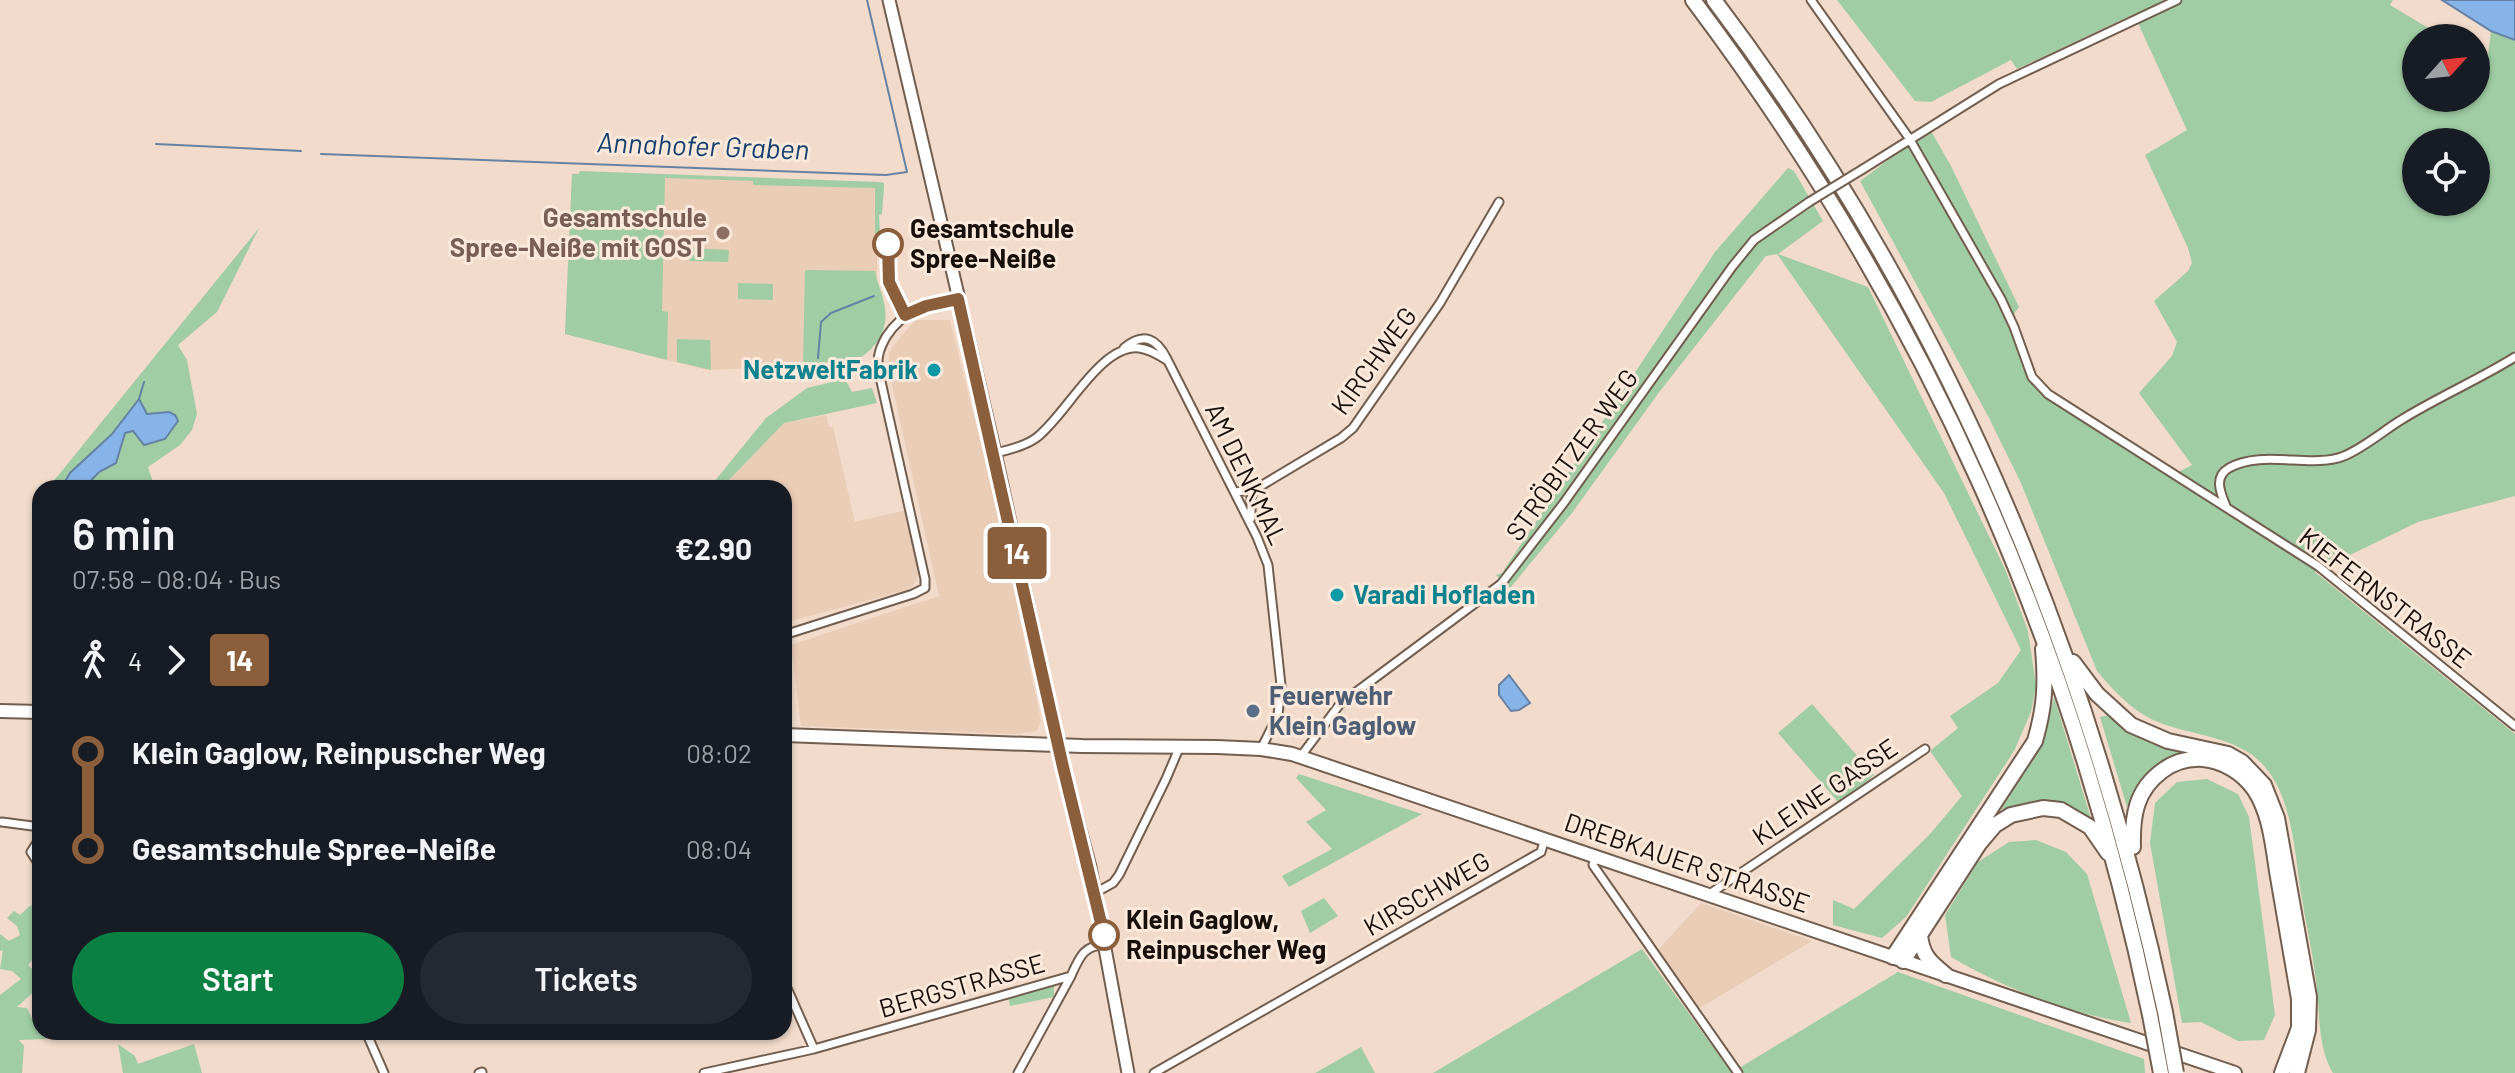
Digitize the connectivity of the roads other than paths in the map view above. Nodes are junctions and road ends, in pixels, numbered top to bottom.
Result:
1 (889, 0) edge
2 (1693, 0) edge
3 (1714, 0) edge
4 (1811, 0) edge
5 (2177, 0) edge
6 (1909, 138) junction
7 (1499, 202) dead end
8 (958, 299) junction
9 (2515, 357) edge
10 (995, 453) junction
11 (1254, 490) junction
12 (1235, 492) junction
13 (2227, 507) junction
14 (1251, 525) junction
15 (2041, 629) junction
16 (792, 632) edge
17 (2066, 652) junction
18 (0, 711) edge
19 (32, 712) edge
20 (2515, 726) edge
21 (792, 735) edge
22 (1059, 745) junction
23 (1180, 746) junction
24 (1261, 749) junction
25 (1925, 749) dead end
26 (1301, 756) junction
27 (2, 822) dead end
28 (32, 826) edge
29 (1545, 838) junction
30 (1595, 856) junction
31 (2115, 863) junction
32 (2134, 875) junction
33 (1095, 893) junction
34 (1708, 895) junction
35 (1920, 935) junction
36 (1106, 945) junction
37 (1898, 959) junction
38 (1946, 975) junction
39 (1071, 976) junction
40 (792, 999) edge
41 (2158, 1013) junction
42 (370, 1040) edge
43 (814, 1049) junction
44 (2299, 1071) edge
45 (384, 1073) edge
46 (704, 1073) edge
47 (1018, 1073) edge
48 (1128, 1073) edge
49 (1154, 1073) edge
50 (1738, 1073) edge
51 (2161, 1073) edge
52 (2176, 1073) edge
53 (2235, 1073) edge
54 (2282, 1073) edge

1 - 8 main road
2 - 15 highway
3 - 17 highway
4 - 6 street, KIEFERNSTRASSE
5 - 6 street
6 - 13 street, KIEFERNSTRASSE
6 - 26 street, STRÖBITZER WEG, bridge
7 - 11 street, KIRCHWEG
8 - 10 main road
8 - 16 street
9 - 13 street
10 - 12 street, AM DENKMAL
10 - 22 main road
11 - 12 street, KIRCHWEG
11 - 14 street
12 - 14 street, AM DENKMAL
13 - 20 street, KIEFERNSTRASSE
14 - 24 street, AM DENKMAL
15 - 31 highway
15 - 37 highway
17 - 32 highway
17 - 44 highway
18 - 19 main road
21 - 22 main road, DREBKAUER STRASSE
22 - 23 main road, DREBKAUER STRASSE
22 - 33 main road
23 - 24 main road, DREBKAUER STRASSE
23 - 33 street
24 - 26 main road, DREBKAUER STRASSE
25 - 34 street, KLEINE GASSE
26 - 29 main road, DREBKAUER STRASSE
27 - 28 street
29 - 30 main road, DREBKAUER STRASSE
29 - 49 street, KIRSCHWEG
30 - 34 main road, DREBKAUER STRASSE
30 - 50 street
31 - 35 highway
31 - 41 highway
32 - 41 highway
32 - 54 highway
33 - 36 main road
34 - 37 main road, DREBKAUER STRASSE
35 - 37 highway
35 - 38 highway
36 - 39 street, BERGSTRASSE
36 - 48 main road
37 - 38 main road, DREBKAUER STRASSE
38 - 53 main road, DREBKAUER STRASSE
39 - 43 street, BERGSTRASSE
39 - 47 street
40 - 43 street
41 - 51 highway, bridge
41 - 52 highway, bridge
42 - 45 street
43 - 46 street, BERGSTRASSE

